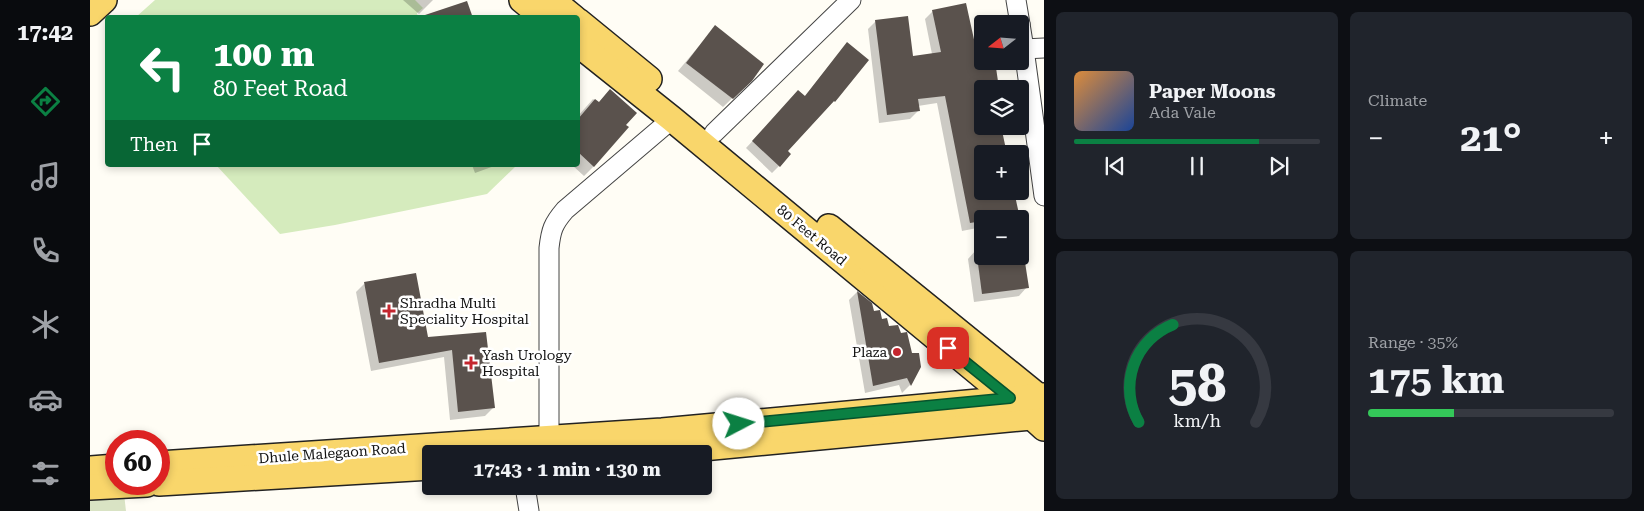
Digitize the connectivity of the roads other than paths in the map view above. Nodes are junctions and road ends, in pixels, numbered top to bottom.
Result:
1 (104, 0) edge
2 (522, 0) edge
3 (552, 0) edge
4 (851, 0) edge
5 (1016, 0) edge
6 (90, 14) edge
7 (540, 15) edge
8 (570, 15) edge
9 (1018, 15) edge
10 (580, 23) edge
11 (580, 46) edge
12 (1044, 48) edge
13 (1029, 49) edge
14 (1027, 70) edge
15 (672, 119) junction
16 (714, 132) junction
17 (1044, 196) edge
18 (1010, 398) junction
19 (1041, 409) edge
20 (549, 438) junction
21 (526, 445) edge
22 (712, 446) edge
23 (422, 452) edge
24 (170, 463) edge
25 (105, 468) edge
26 (422, 468) edge
27 (90, 469) edge
28 (170, 482) edge
29 (105, 486) edge
30 (90, 487) edge
31 (526, 495) edge
32 (529, 511) edge

1 - 6 main road
2 - 7 main road
3 - 8 main road
4 - 16 street
5 - 9 street
10 - 16 main road, 80 Feet Road
11 - 15 main road, 80 Feet Road
12 - 13 street
14 - 17 street
15 - 18 main road, 80 Feet Road
15 - 20 street
16 - 19 main road, 80 Feet Road
18 - 19 main road, Dhule Malegaon Road
18 - 20 main road, Dhule Malegaon Road
19 - 22 main road
20 - 21 main road, Dhule Malegaon Road
23 - 24 main road, Dhule Malegaon Road
25 - 27 main road
26 - 28 main road
29 - 30 main road
31 - 32 street

